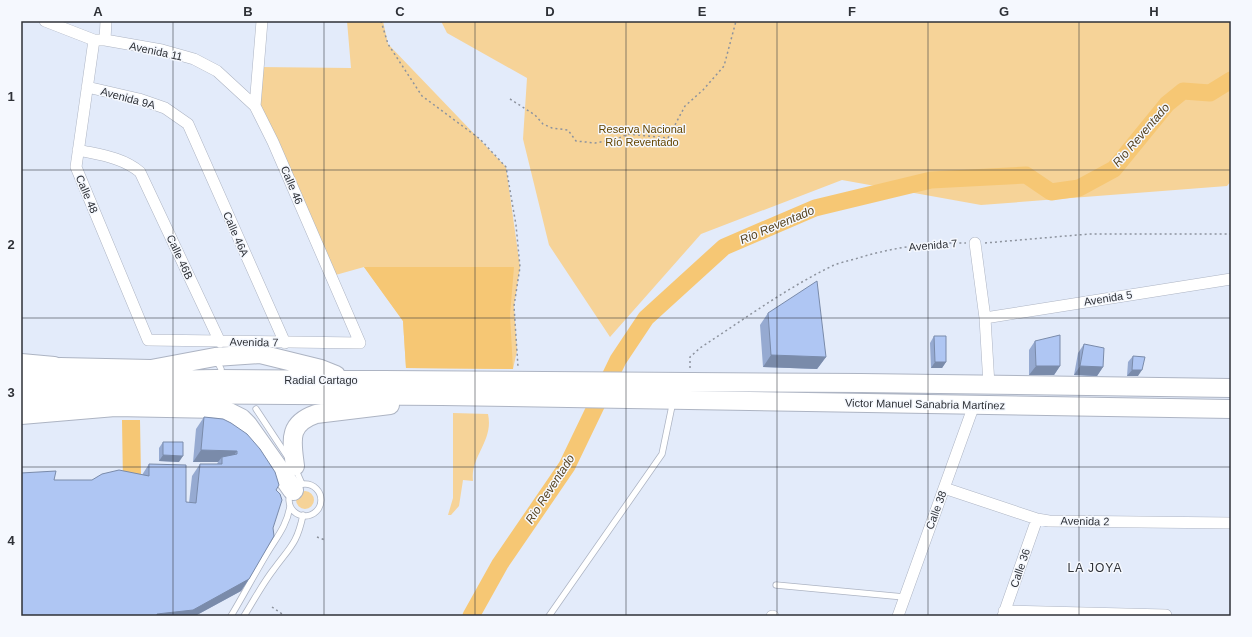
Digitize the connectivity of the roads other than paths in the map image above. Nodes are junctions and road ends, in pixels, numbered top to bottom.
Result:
1 (45, 21) edge
2 (106, 21) edge
3 (262, 21) edge
4 (100, 40) junction
5 (87, 87) junction
6 (255, 106) junction
7 (188, 124) joint
8 (78, 150) junction
9 (975, 243) road end
10 (1231, 279) edge
11 (985, 318) junction
12 (148, 340) joint
13 (285, 343) junction
14 (360, 343) joint
15 (222, 357) junction
16 (21, 364) edge
17 (54, 367) junction
18 (348, 380) junction
19 (21, 382) edge
20 (93, 382) junction
21 (620, 382) joint
22 (861, 383) junction
23 (989, 385) junction
24 (526, 387) junction
25 (1231, 388) edge
26 (442, 396) junction
27 (21, 398) edge
28 (619, 400) joint
29 (674, 401) junction
30 (789, 402) junction
31 (974, 405) junction
32 (383, 406) junction
33 (218, 408) junction
34 (256, 409) dead end
35 (1231, 409) edge
36 (21, 414) edge
37 (272, 448) dead end
38 (295, 466) junction
39 (944, 488) junction
40 (292, 494) junction
41 (303, 515) junction
42 (1037, 519) junction
43 (1231, 523) edge
44 (776, 585) dead end
45 (904, 597) junction
46 (1004, 614) edge
47 (1166, 615) dead end
48 (231, 616) edge
49 (244, 616) edge
50 (549, 616) edge
51 (898, 616) edge

1 - 4 street, Avenida 11
2 - 4 street, Calle 48
3 - 6 street
4 - 5 street, Calle 48
4 - 6 street, Avenida 11
5 - 7 street, Avenida 9A
5 - 8 street, Calle 48
6 - 14 street, Calle 46
7 - 13 street, Calle 46A
8 - 12 street, Calle 48
8 - 15 street, Calle 46B
9 - 11 street
10 - 11 street, Avenida 5
11 - 23 street
12 - 15 street, Avenida 7
13 - 14 street, Avenida 7
13 - 15 street, Avenida 7
15 - 17 main road
15 - 18 main road
16 - 17 highway
17 - 20 highway
18 - 20 main road, Radial Cartago
18 - 24 main road, Radial Cartago
19 - 20 main road, Radial Cartago
21 - 22 main road, Victor Manuel Sanabria Martínez
21 - 24 main road, Radial Cartago
22 - 23 main road, Victor Manuel Sanabria Martínez
22 - 30 main road
23 - 25 main road, Victor Manuel Sanabria Martínez
24 - 26 main road, Radial Cartago
24 - 28 main road, Radial Cartago
26 - 27 main road, Radial Cartago
26 - 32 main road
28 - 29 main road, Victor Manuel Sanabria Martínez
29 - 30 main road, Victor Manuel Sanabria Martínez
29 - 50 lane
30 - 31 main road, Victor Manuel Sanabria Martínez
31 - 35 main road, Victor Manuel Sanabria Martínez
31 - 39 street, Calle 38
32 - 33 main road
32 - 38 main road
33 - 36 highway
33 - 40 highway
34 - 38 lane
37 - 40 lane
38 - 40 lane
39 - 42 street, Avenida 2
39 - 45 street, Calle 38
40 - 41 lane
40 - 41 lane
40 - 48 lane
41 - 49 lane
42 - 43 street, Avenida 2
42 - 46 street, Calle 36
44 - 45 lane
45 - 51 street, Calle 38
46 - 47 street

